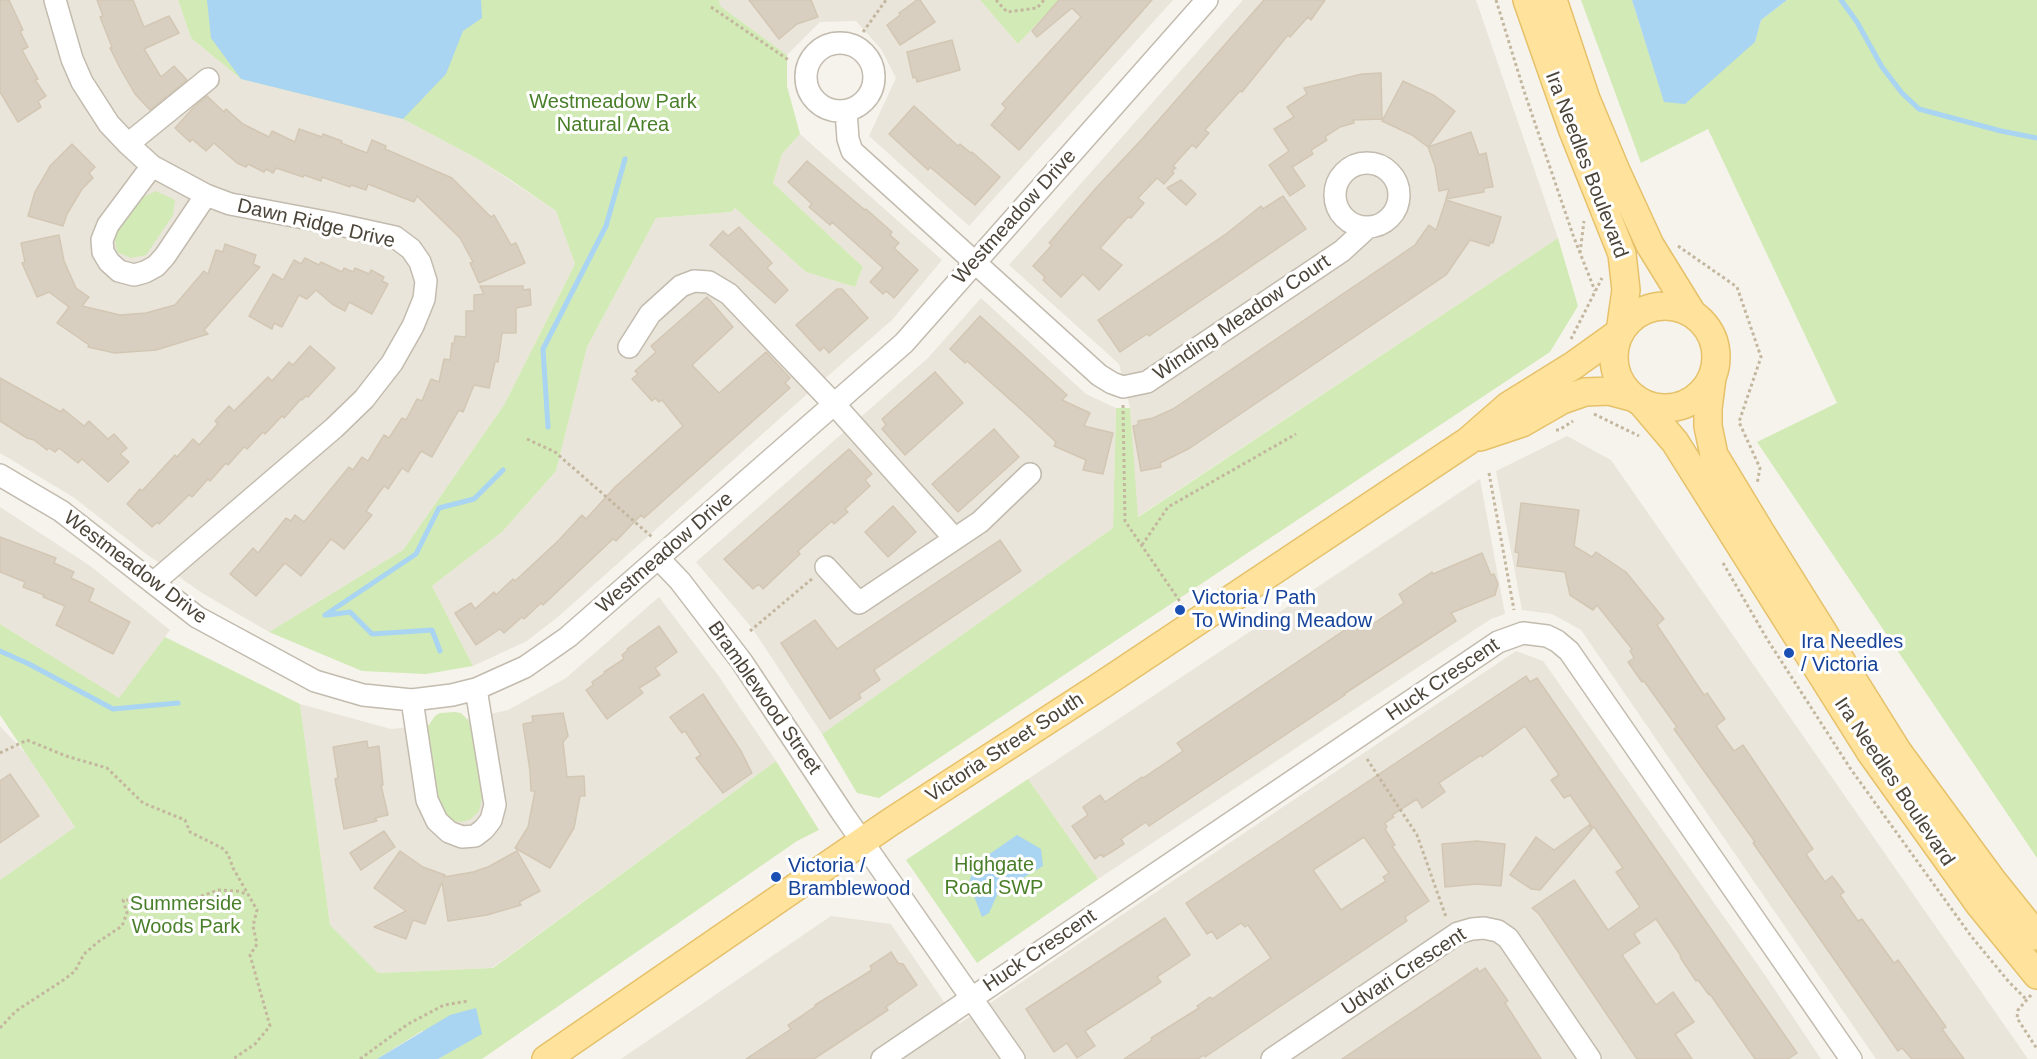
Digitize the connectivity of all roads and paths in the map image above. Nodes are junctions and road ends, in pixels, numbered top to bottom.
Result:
1 (55, 0) edge
2 (886, 0) edge
3 (996, 0) edge
4 (1044, 0) edge
5 (1207, 0) edge
6 (1496, 0) edge
7 (1527, 0) edge
8 (1553, 0) edge
9 (711, 7) dead end
10 (863, 32) dead end
11 (790, 61) dead end
12 (208, 79) dead end
13 (846, 111) dead end
14 (128, 144) junction
15 (152, 166) junction
16 (206, 195) junction
17 (1367, 228) dead end
18 (1673, 240) dead end
19 (975, 262) junction
20 (1604, 274) dead end
21 (1596, 291) junction
22 (1692, 313) junction
23 (1620, 332) junction
24 (1569, 341) dead end
25 (629, 347) dead end
26 (1712, 378) junction
27 (1638, 400) junction
28 (834, 404) junction
29 (1123, 405) dead end
30 (1588, 411) dead end
31 (1296, 434) dead end
32 (526, 439) dead end
33 (1647, 440) dead end
34 (1468, 441) junction
35 (1760, 468) dead end
36 (1489, 473) dead end
37 (1030, 474) dead end
38 (0, 475) edge
39 (954, 538) junction
40 (1141, 546) junction
41 (659, 552) junction
42 (826, 567) joint
43 (153, 584) junction
44 (1514, 610) dead end
45 (1194, 623) junction
46 (750, 631) dead end
47 (476, 689) junction
48 (412, 700) junction
49 (0, 753) edge
50 (1367, 759) dead end
51 (863, 842) junction
52 (248, 894) junction
53 (1446, 917) dead end
54 (2037, 936) edge
55 (2037, 975) edge
56 (2037, 990) edge
57 (972, 998) junction
58 (468, 1001) dead end
59 (0, 1028) edge
60 (2037, 1049) edge
61 (1298, 1052) edge
62 (233, 1059) edge
63 (360, 1059) edge
64 (546, 1059) edge
65 (882, 1059) edge
66 (1014, 1059) edge
67 (1272, 1059) edge
68 (1590, 1059) edge
69 (1851, 1059) edge

1 - 14 street, Dawn Ridge Drive
2 - 10 path
3 - 4 path
5 - 19 street, Westmeadow Drive
6 - 21 path
7 - 23 main road, Ira Needles Boulevard
8 - 22 main road, Ira Needles Boulevard
9 - 11 path
12 - 14 street
13 - 19 street
14 - 15 street, Dawn Ridge Drive
15 - 16 street, Dawn Ridge Drive
15 - 16 street
16 - 43 street, Dawn Ridge Drive
17 - 19 street, Winding Meadow Court
18 - 35 path
19 - 28 street, Westmeadow Drive
20 - 21 path
21 - 24 path
22 - 23 main road
22 - 26 main road
23 - 27 main road
23 - 34 main road, Victoria Street South
25 - 28 street
26 - 27 main road
26 - 54 main road, Ira Needles Boulevard
27 - 34 main road, Victoria Street South
27 - 55 main road, Ira Needles Boulevard
28 - 39 street
28 - 41 street, Westmeadow Drive
29 - 40 path
30 - 33 path
31 - 40 path
32 - 41 path
34 - 45 main road, Victoria Street South
36 - 44 path
37 - 39 street
38 - 43 street, Westmeadow Drive
39 - 42 street
40 - 45 path
41 - 47 street, Westmeadow Drive
41 - 51 street, Bramblewood Street
42 - 46 path
43 - 48 street, Westmeadow Drive
45 - 51 main road, Victoria Street South
47 - 48 street, Westmeadow Drive
47 - 48 street
49 - 52 path
50 - 53 path
51 - 57 street, Bramblewood Street
51 - 64 main road, Victoria Street South
52 - 59 path
52 - 62 path
56 - 60 path
57 - 65 street, Huck Crescent
57 - 66 street, Bramblewood Street
57 - 69 street, Huck Crescent
58 - 63 path
61 - 67 street, Udvari Crescent
61 - 68 street, Udvari Crescent

